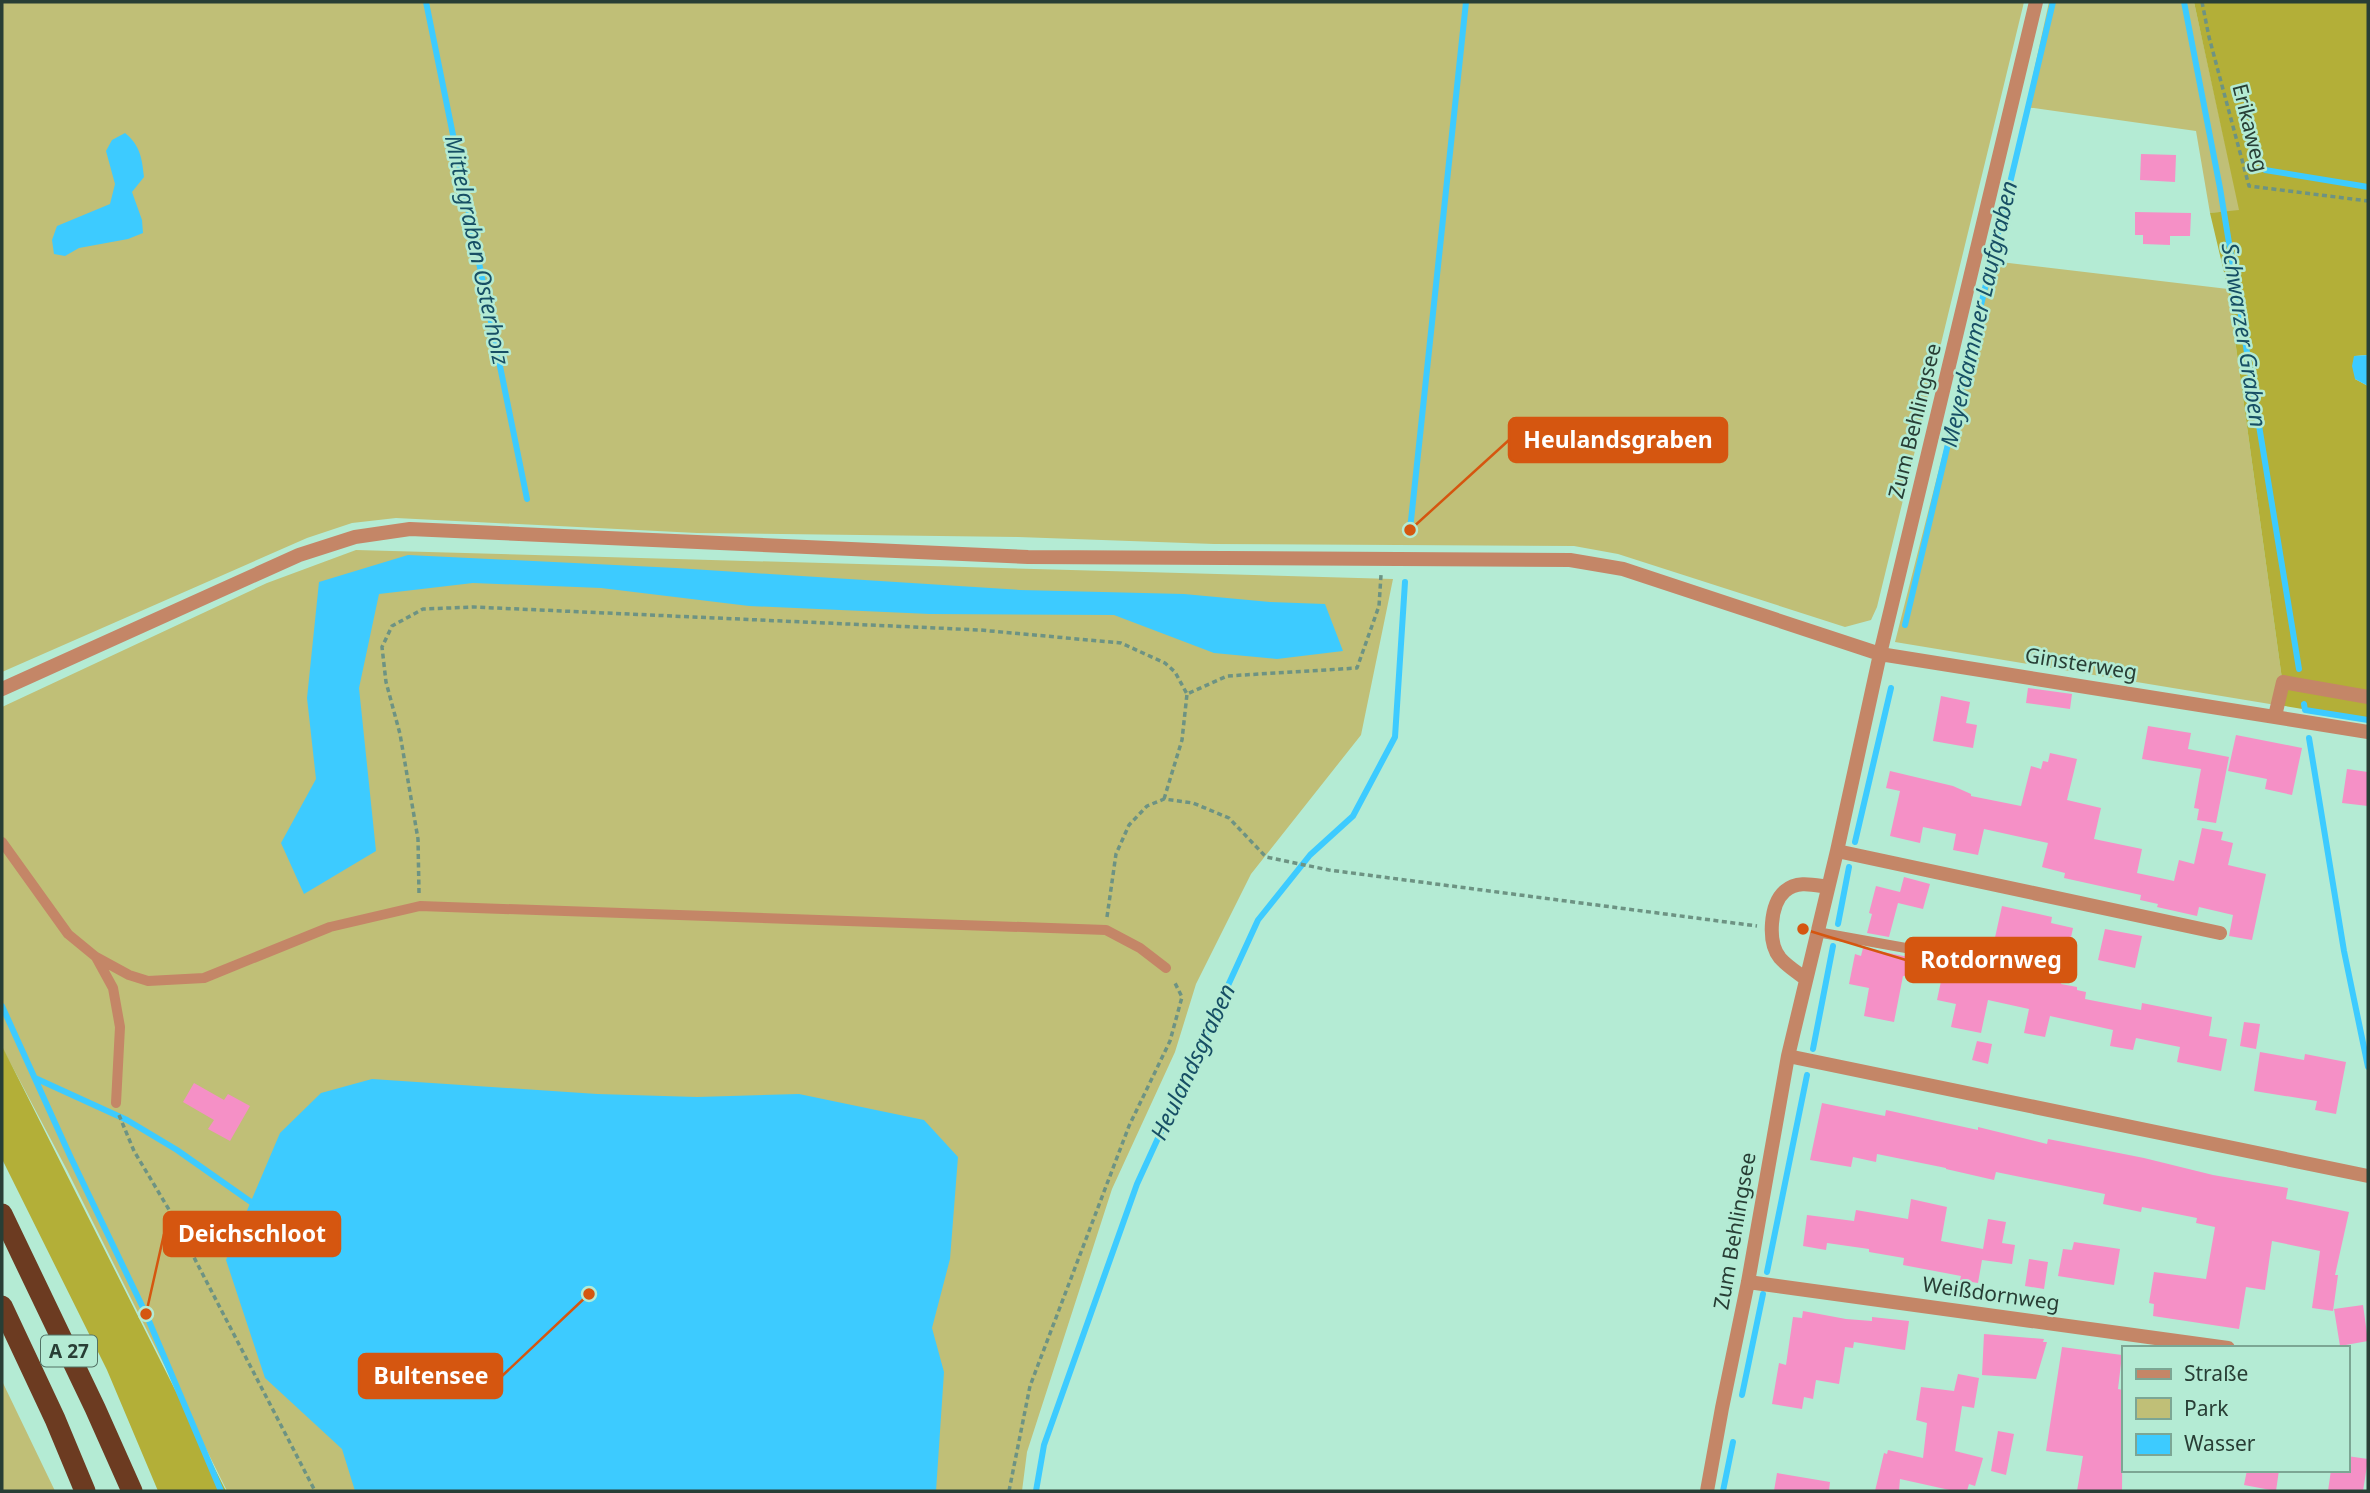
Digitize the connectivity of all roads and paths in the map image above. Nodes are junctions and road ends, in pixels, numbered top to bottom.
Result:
1 (2036, 2) edge
2 (2202, 2) edge
3 (2368, 201) edge
4 (1382, 559) junction
5 (1880, 654) junction
6 (2, 689) edge
7 (1186, 694) junction
8 (2368, 696) edge
9 (2275, 716) junction
10 (2368, 732) edge
11 (1164, 799) junction
12 (2, 842) edge
13 (1837, 851) junction
14 (1828, 887) junction
15 (419, 906) junction
16 (1772, 928) junction
17 (1105, 930) junction
18 (1817, 932) junction
19 (2220, 933) dead end
20 (1928, 952) dead end
21 (96, 957) junction
22 (1166, 968) joint
23 (1806, 979) junction
24 (1788, 1056) junction
25 (116, 1103) dead end
26 (121, 1124) dead end
27 (2368, 1176) edge
28 (2, 1214) edge
29 (1748, 1282) junction
30 (2, 1306) edge
31 (2213, 1346) edge
32 (85, 1491) edge
33 (132, 1491) edge
34 (315, 1491) edge
35 (1009, 1491) edge
36 (1707, 1491) edge

1 - 5 street, Zum Behlingsee
2 - 3 path, Erikaweg
4 - 5 street, Ginsterweg
4 - 6 street, Ginsterweg
4 - 7 path
5 - 9 street, Ginsterweg
5 - 13 street, Zum Behlingsee
7 - 11 path
7 - 15 path
8 - 9 street
9 - 10 street, Ginsterweg
11 - 16 path
11 - 17 path
12 - 21 lane
13 - 14 street, Zum Behlingsee
13 - 19 street
14 - 16 street
14 - 18 street, Zum Behlingsee
15 - 17 lane
15 - 21 lane
16 - 23 street
17 - 22 lane
18 - 20 lane
18 - 23 street, Zum Behlingsee
21 - 25 lane
22 - 35 path
23 - 24 street, Zum Behlingsee
24 - 27 street
24 - 29 street, Zum Behlingsee
26 - 34 path
28 - 33 highway, A 27
29 - 31 street, Weißdornweg
29 - 36 street, Zum Behlingsee
30 - 32 highway, A 27

